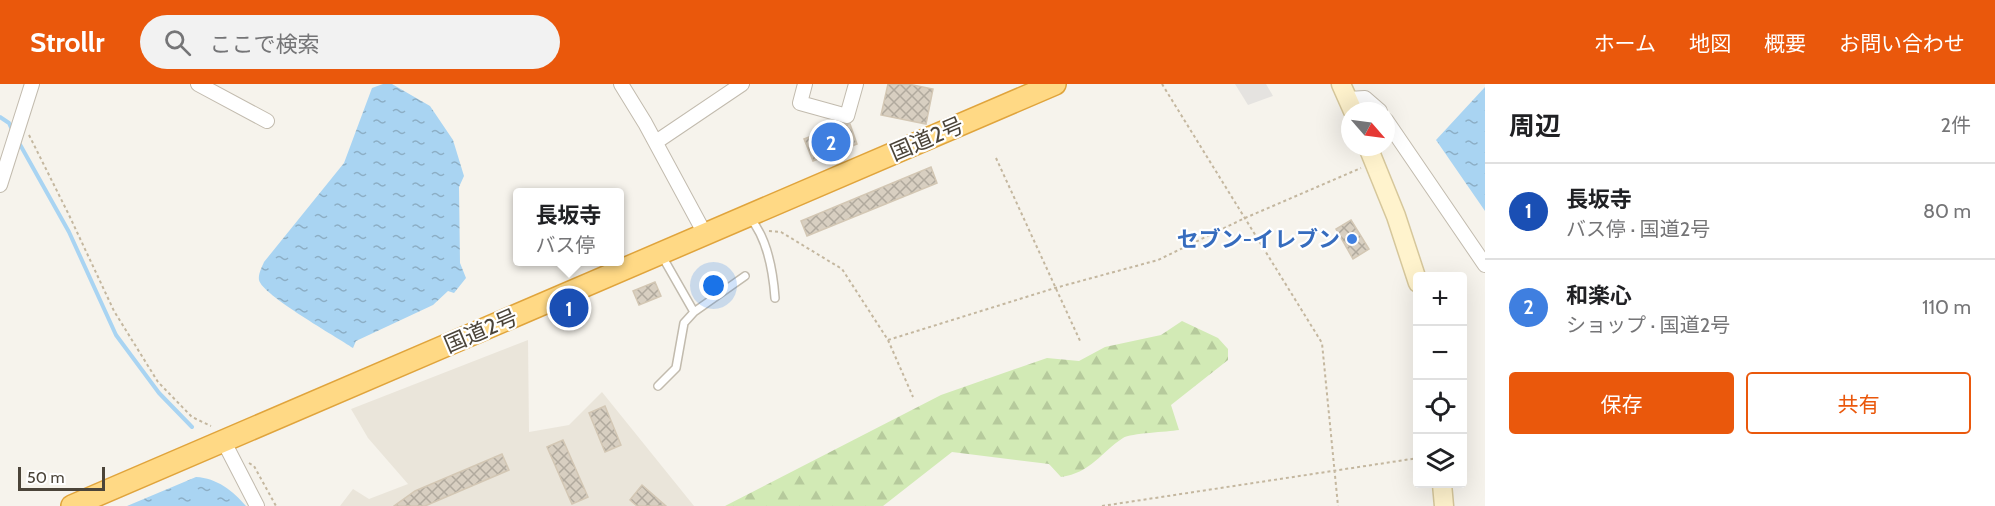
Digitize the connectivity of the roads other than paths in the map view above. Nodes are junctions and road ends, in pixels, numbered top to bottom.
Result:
1 (32, 84) edge
2 (198, 84) edge
3 (621, 84) edge
4 (742, 84) edge
5 (805, 84) edge
6 (856, 84) edge
7 (1054, 84) edge
8 (1347, 98) edge
9 (1370, 102) edge
10 (267, 121) dead end
11 (1395, 133) edge
12 (656, 142) junction
13 (1372, 156) edge
14 (0, 185) edge
15 (754, 223) junction
16 (705, 234) junction
17 (661, 253) junction
18 (1485, 265) edge
19 (1414, 272) edge
20 (746, 276) dead end
21 (775, 298) dead end
22 (694, 312) junction
23 (658, 386) dead end
24 (217, 434) junction
25 (1442, 488) edge
26 (72, 506) edge
27 (257, 506) edge
28 (1444, 506) edge

1 - 14 street
2 - 10 street
3 - 12 street
4 - 12 street
5 - 6 street
7 - 15 highway, 国道2号
8 - 9 street
11 - 18 street
12 - 16 street
13 - 19 main road
15 - 16 highway, 国道2号
15 - 21 lane
16 - 17 highway, 国道2号
17 - 22 lane
17 - 24 highway, 国道2号
20 - 22 lane
22 - 23 lane
24 - 26 highway, 国道2号
24 - 27 street
25 - 28 main road

